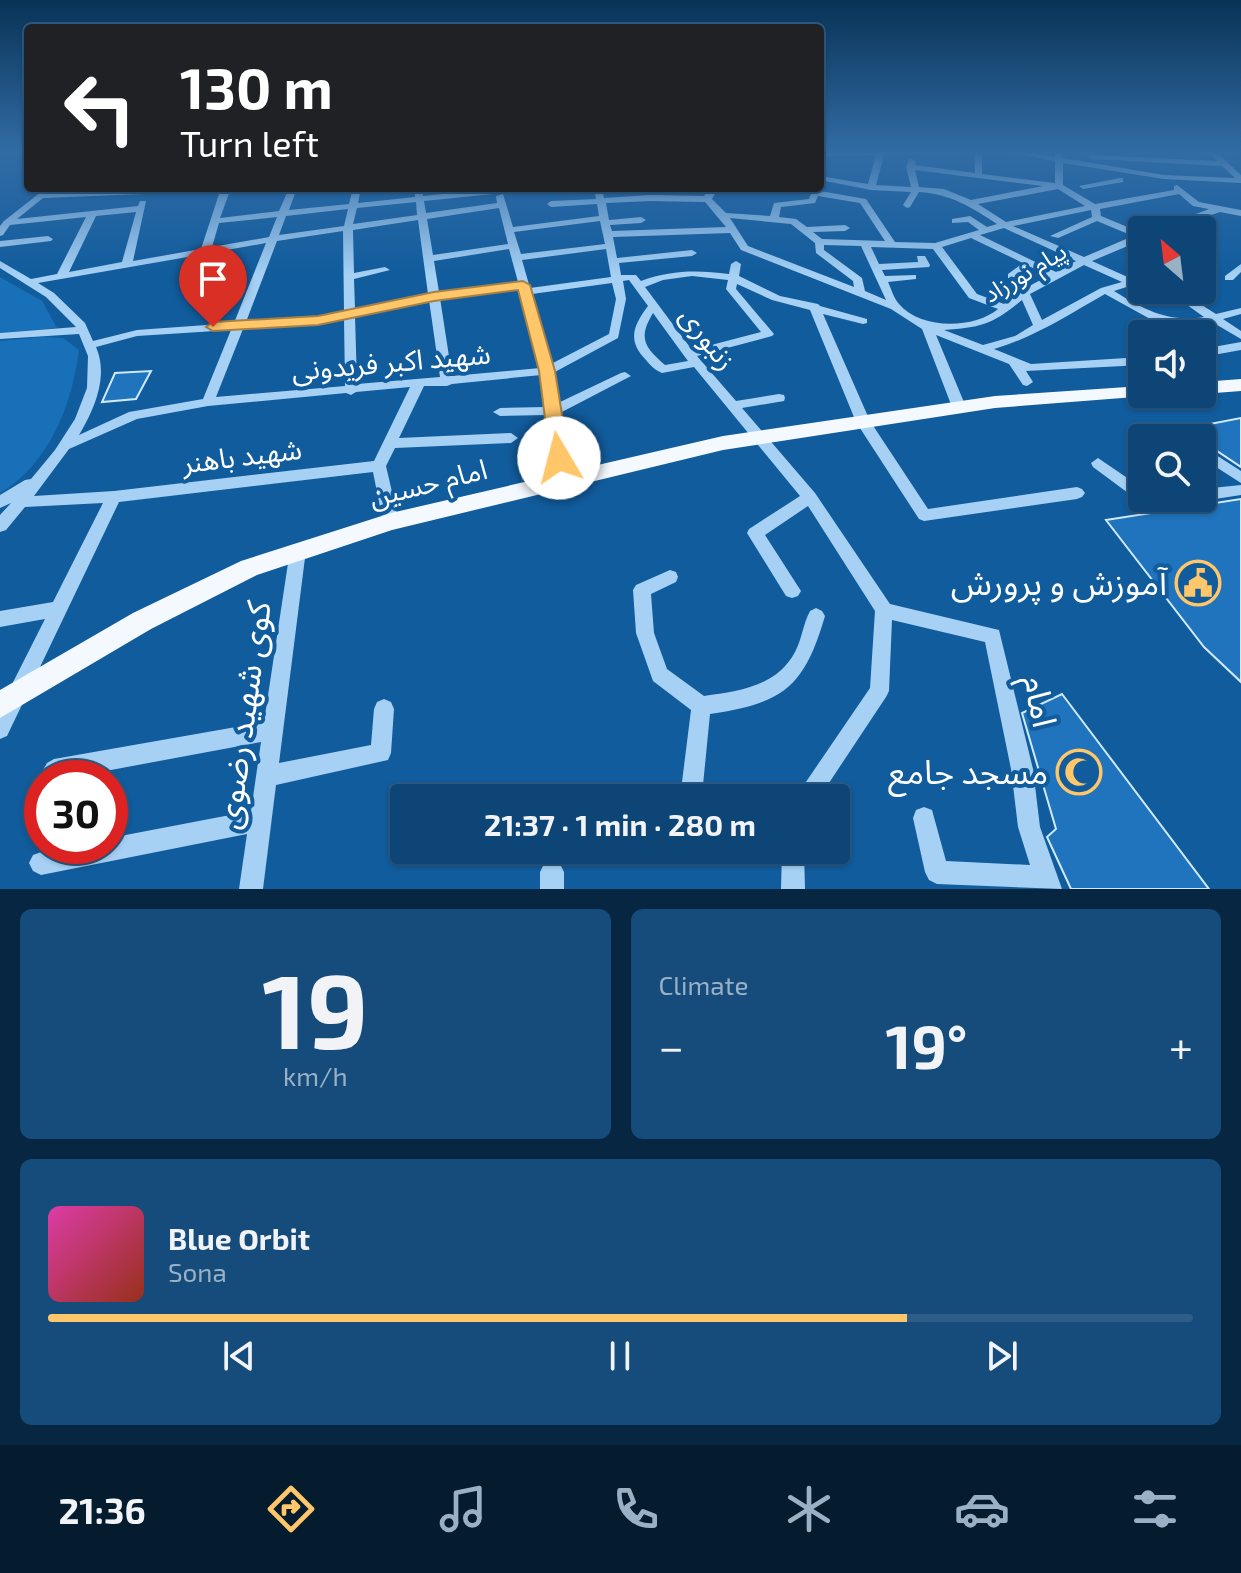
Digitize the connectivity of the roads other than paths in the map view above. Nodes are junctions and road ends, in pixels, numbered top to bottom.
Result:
1 (45, 192) edge
2 (98, 192) edge
3 (151, 192) edge
4 (224, 192) edge
5 (291, 192) edge
6 (356, 192) edge
7 (499, 192) edge
8 (624, 192) edge
9 (652, 192) edge
10 (711, 192) edge
11 (816, 192) edge
12 (841, 192) edge
13 (915, 192) edge
14 (945, 192) edge
15 (1025, 192) edge
16 (1068, 192) edge
17 (1175, 192) edge
18 (1183, 192) edge
19 (419, 193) edge
20 (599, 193) edge
21 (41, 196) junction
22 (770, 197) dead end
23 (707, 199) junction
24 (970, 203) junction
25 (551, 204) dead end
26 (354, 205) junction
27 (501, 205) junction
28 (785, 205) junction
29 (907, 205) dead end
30 (1223, 208) junction
31 (139, 209) junction
32 (1241, 211) edge
33 (283, 212) junction
34 (1096, 213) junction
35 (92, 215) junction
36 (723, 215) junction
37 (1200, 216) edge
38 (422, 218) junction
39 (774, 219) junction
40 (641, 220) dead end
41 (214, 221) junction
42 (955, 221) dead end
43 (7, 223) junction
44 (1006, 226) junction
45 (348, 228) junction
46 (845, 228) dead end
47 (508, 230) junction
48 (607, 230) junction
49 (732, 230) junction
50 (804, 230) junction
51 (985, 230) junction
52 (1128, 230) edge
53 (692, 231) junction
54 (0, 233) edge
55 (652, 233) junction
56 (972, 235) junction
57 (1055, 236) dead end
58 (48, 239) dead end
59 (273, 239) junction
60 (820, 242) junction
61 (1128, 242) edge
62 (0, 244) edge
63 (865, 244) junction
64 (892, 244) junction
65 (936, 246) junction
66 (205, 250) junction
67 (514, 252) junction
68 (692, 253) junction
69 (656, 256) junction
70 (921, 258) dead end
71 (429, 259) junction
72 (613, 261) junction
73 (1083, 261) junction
74 (0, 264) edge
75 (127, 264) junction
76 (736, 264) dead end
77 (1029, 264) junction
78 (876, 267) junction
79 (1241, 267) edge
80 (385, 270) dead end
81 (692, 273) junction
82 (62, 275) junction
83 (1012, 276) dead end
84 (1057, 276) junction
85 (350, 277) junction
86 (732, 277) junction
87 (912, 277) dead end
88 (1128, 277) edge
89 (617, 278) junction
90 (1229, 278) dead end
91 (882, 279) junction
92 (34, 281) junction
93 (1128, 283) edge
94 (638, 286) junction
95 (524, 288) junction
96 (1105, 290) junction
97 (1024, 293) junction
98 (192, 294) dead end
99 (860, 295) junction
100 (434, 296) junction
101 (1191, 304) edge
102 (653, 306) junction
103 (814, 306) junction
104 (895, 307) junction
105 (1006, 308) junction
106 (1241, 311) edge
107 (351, 313) junction
108 (1213, 319) junction
109 (863, 321) dead end
110 (239, 325) junction
111 (927, 327) junction
112 (1040, 328) junction
113 (84, 330) junction
114 (0, 336) edge
115 (1241, 336) edge
116 (94, 344) junction
117 (1241, 346) edge
118 (983, 349) junction
119 (1216, 350) edge
120 (692, 358) junction
121 (1014, 361) junction
122 (1128, 362) edge
123 (547, 371) junction
124 (625, 376) dead end
125 (447, 382) junction
126 (1027, 382) dead end
127 (418, 385) junction
128 (1241, 385) edge
129 (1216, 387) edge
130 (351, 391) junction
131 (1128, 393) edge
132 (779, 398) dead end
133 (208, 402) junction
134 (731, 406) junction
135 (959, 407) junction
136 (553, 411) junction
137 (500, 412) dead end
138 (863, 422) junction
139 (760, 437) junction
140 (511, 438) dead end
141 (390, 443) junction
142 (68, 445) junction
143 (1216, 461) edge
144 (1098, 463) dead end
145 (379, 466) junction
146 (41, 477) junction
147 (1241, 478) edge
148 (563, 481) junction
149 (1128, 485) edge
150 (1241, 490) edge
151 (1077, 493) dead end
152 (1216, 493) edge
153 (114, 497) junction
154 (810, 497) junction
155 (0, 502) edge
156 (20, 502) junction
157 (391, 522) junction
158 (0, 526) edge
159 (298, 550) junction
160 (670, 577) dead end
161 (792, 591) dead end
162 (59, 609) junction
163 (884, 610) junction
164 (816, 616) dead end
165 (0, 619) edge
166 (9, 699) edge
167 (701, 706) junction
168 (384, 709) dead end
169 (0, 729) edge
170 (273, 730) junction
171 (109, 760) edge
172 (267, 776) junction
173 (693, 784) edge
174 (816, 784) edge
175 (924, 818) dead end
176 (260, 820) junction
177 (128, 846) edge
178 (793, 864) edge
179 (1047, 883) edge
180 (251, 889) edge
181 (793, 889) edge

1 - 21 street
2 - 21 street
3 - 31 street
4 - 41 street
5 - 33 street
6 - 26 street
7 - 27 street
8 - 20 street
9 - 23 street
10 - 23 street
11 - 28 street
12 - 64 street
13 - 29 street
14 - 24 street
15 - 24 street
16 - 34 street
17 - 34 street
18 - 30 street
19 - 26 street
19 - 38 street
20 - 25 street
20 - 48 street, شهید اکبر فریدونی
21 - 43 street
22 - 28 street
23 - 36 street
24 - 44 street
26 - 33 street
26 - 45 street
27 - 38 street
27 - 47 street
28 - 39 street
30 - 32 street
30 - 37 street
31 - 35 street
31 - 75 street
33 - 41 street
33 - 59 street
34 - 44 street
34 - 52 street
34 - 57 street
35 - 43 street
35 - 82 street
36 - 39 street
36 - 49 street
38 - 45 street
38 - 71 street
39 - 50 street
40 - 48 street
41 - 66 street
42 - 51 street
43 - 54 street
44 - 51 street
44 - 73 street
45 - 59 street
45 - 85 street
46 - 50 street
47 - 48 street
47 - 67 street
48 - 55 street
48 - 67 street
48 - 72 street, شهید اکبر فریدونی
49 - 53 street
49 - 99 street
50 - 60 street
51 - 56 street
53 - 55 street
53 - 68 street
55 - 69 street
56 - 65 street
56 - 77 street
58 - 62 street
59 - 66 street
59 - 110 street
60 - 63 street
60 - 99 street
61 - 73 street, پیام نورزاد
63 - 64 street
63 - 78 street
64 - 65 street
65 - 105 street
66 - 75 street
66 - 98 street
67 - 71 street
67 - 95 street
68 - 69 street
68 - 81 street
69 - 72 street
70 - 78 street
71 - 100 street
72 - 89 street, شهید اکبر فریدونی
73 - 84 street, پیام نورزاد
73 - 88 street
74 - 92 street
75 - 82 street
76 - 86 street
77 - 83 street
77 - 84 street
78 - 91 street
79 - 90 street
80 - 85 street
81 - 86 street
81 - 94 street
82 - 92 street
84 - 97 street, پیام نورزاد
85 - 107 street
86 - 103 street
86 - 120 street
87 - 91 street
89 - 94 street
89 - 95 street
89 - 123 street, شهید اکبر فریدونی
91 - 104 street
92 - 113 street
93 - 96 street
94 - 102 street, زنبوری
95 - 100 street
95 - 123 street
96 - 108 street
96 - 112 street
97 - 105 street, پیام نورزاد
97 - 112 street
99 - 104 street
100 - 107 street
100 - 125 street
101 - 108 street
102 - 120 street, زنبوری
102 - 120 street
103 - 109 street
103 - 138 street
104 - 111 street
105 - 111 street, پیام نورزاد
106 - 108 street
107 - 110 street
107 - 130 street
108 - 115 street
110 - 116 street
110 - 133 street
111 - 118 street
111 - 135 street
112 - 118 street
113 - 114 street
113 - 116 street
116 - 142 street
117 - 119 street
118 - 121 street
120 - 134 street, زنبوری
121 - 122 street
121 - 126 street
123 - 125 street, شهید اکبر فریدونی
123 - 136 street
124 - 136 street
125 - 127 street, شهید اکبر فریدونی
127 - 130 street, شهید اکبر فریدونی
127 - 141 street
128 - 129 main road
130 - 133 street, شهید اکبر فریدونی
131 - 135 main road, امام حسین
132 - 134 street
133 - 142 street, شهید اکبر فریدونی
134 - 139 street, زنبوری
135 - 138 main road, امام حسین
136 - 137 street
136 - 148 street
138 - 139 main road, امام حسین
138 - 151 street
139 - 148 main road, امام حسین
139 - 154 street, زنبوری
140 - 141 street
141 - 145 street
142 - 146 street
143 - 147 street
144 - 149 street
145 - 153 street, شهید باهنر
145 - 157 street
146 - 155 street
146 - 156 street
148 - 157 main road, امام حسین
150 - 152 street
153 - 156 street, شهید باهنر
153 - 162 street
154 - 161 street
154 - 163 street, زنبوری
156 - 158 street
157 - 159 main road, امام حسین
159 - 166 main road, امام حسین
159 - 170 street, کوی شهید رضوی
160 - 167 street
162 - 165 street
162 - 166 street
163 - 174 street
163 - 179 street, امام
164 - 167 street
166 - 169 street
167 - 173 street
168 - 172 street
170 - 171 street
170 - 172 street, کوی شهید رضوی
172 - 176 street, کوی شهید رضوی
175 - 179 street
176 - 177 street
176 - 180 street, کوی شهید رضوی
178 - 181 street

